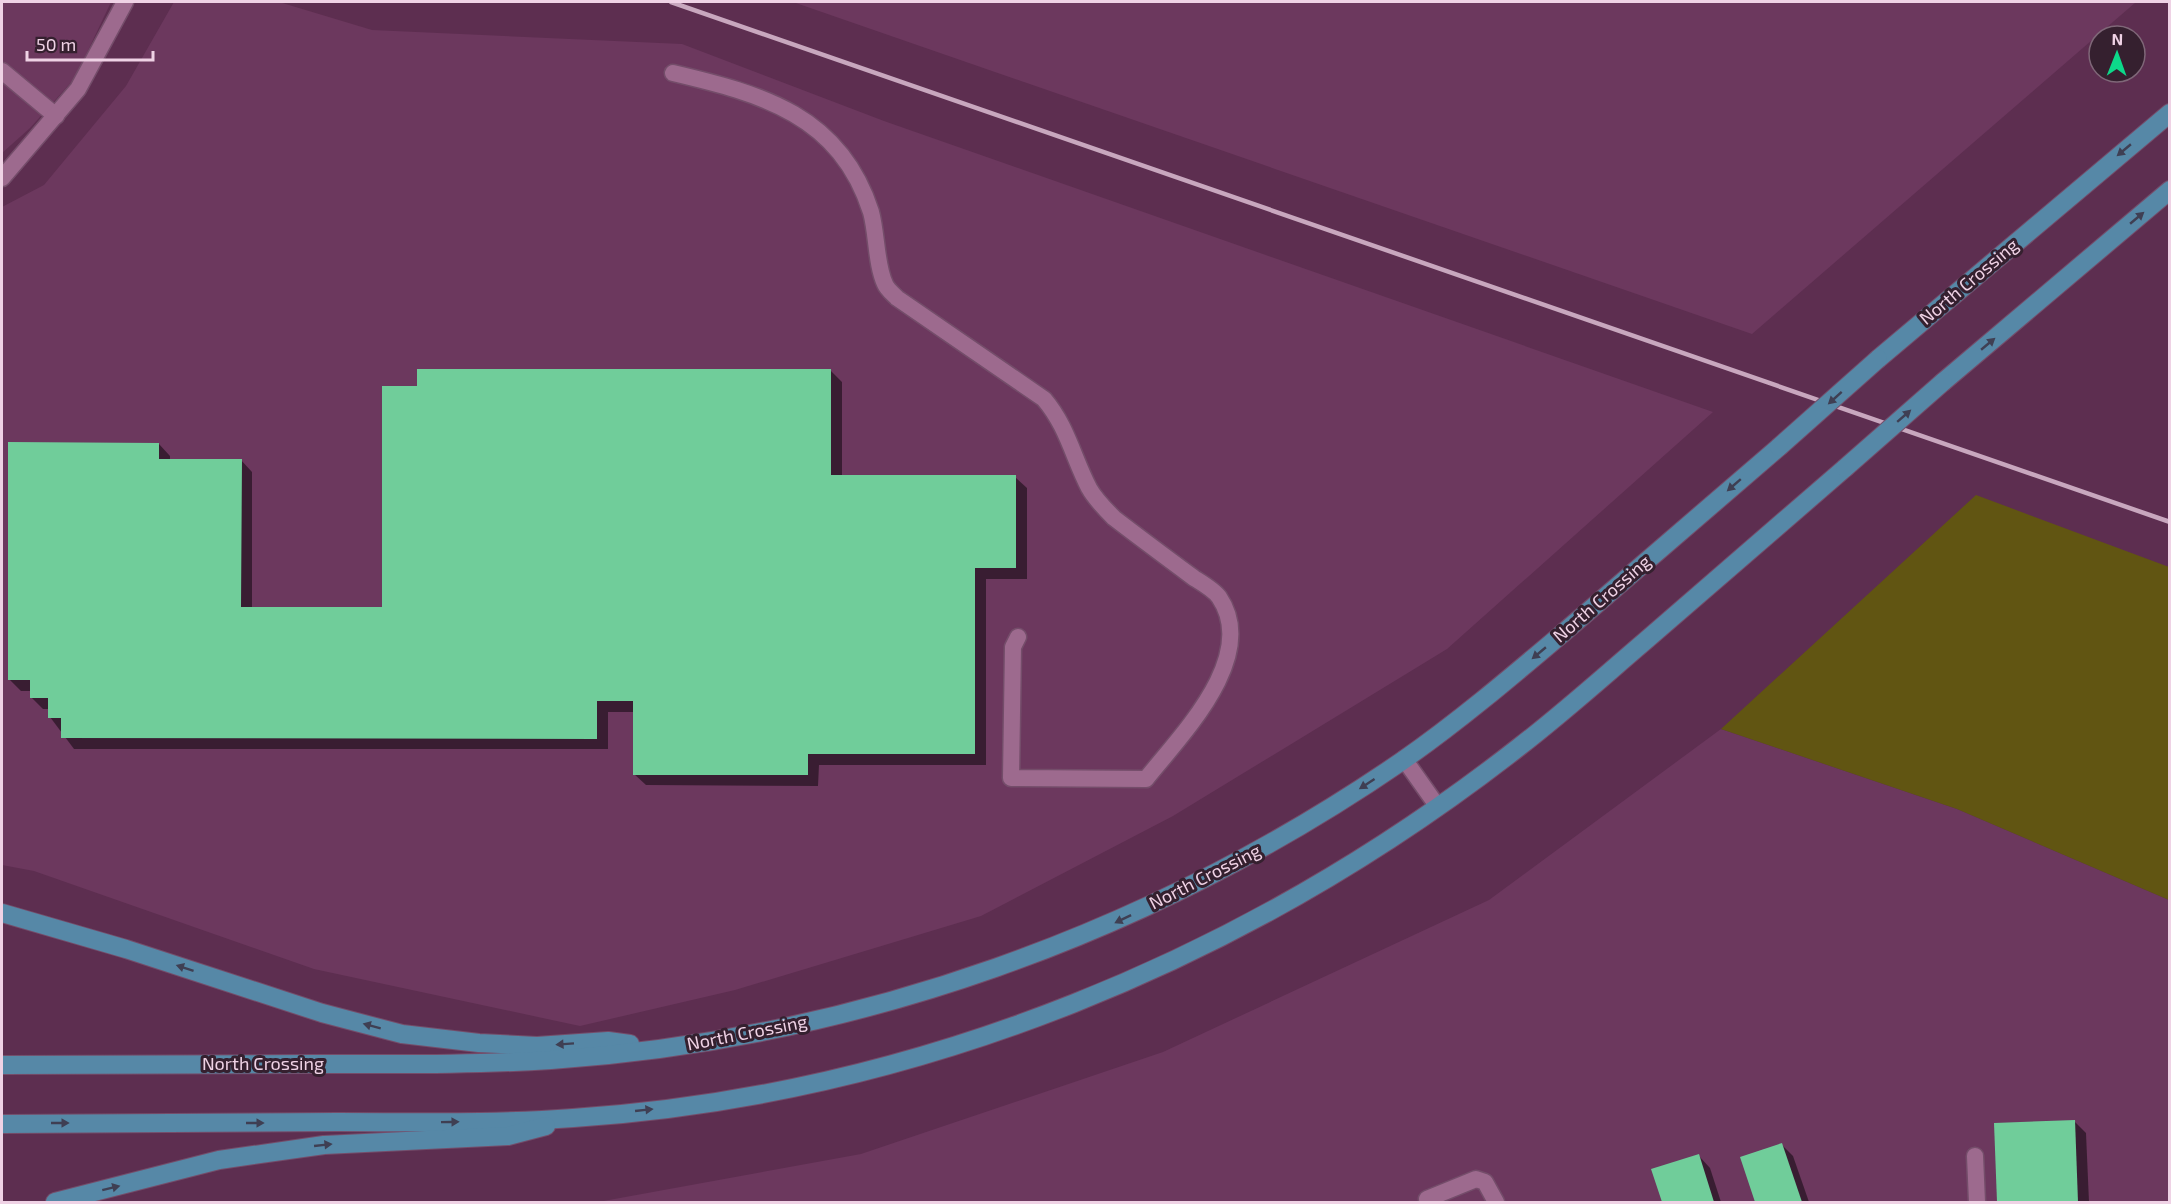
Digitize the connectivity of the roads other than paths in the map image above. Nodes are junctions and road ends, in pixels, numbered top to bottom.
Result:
1 (125, 2) edge
2 (2, 71) edge
3 (673, 73) dead end
4 (2169, 113) edge
5 (56, 116) junction
6 (2, 178) edge
7 (2169, 190) edge
8 (1018, 637) dead end
9 (1404, 759) junction
10 (1438, 807) junction
11 (2, 913) edge
12 (665, 1048) junction
13 (2, 1065) edge
14 (574, 1118) junction
15 (2, 1124) edge
16 (1975, 1156) dead end
17 (1426, 1199) dead end
18 (55, 1203) edge
19 (1496, 1203) edge
20 (1977, 1203) edge

1 - 5 street
2 - 5 street
3 - 8 street
4 -> 9 main road, North Crossing, bridge
5 - 6 street
10 -> 7 main road, bridge
9 - 10 street
9 -> 12 main road, North Crossing
14 -> 10 main road
12 -> 11 main road
12 - 13 main road, North Crossing
15 -> 14 main road
18 -> 14 main road
16 - 20 street
17 - 19 street

